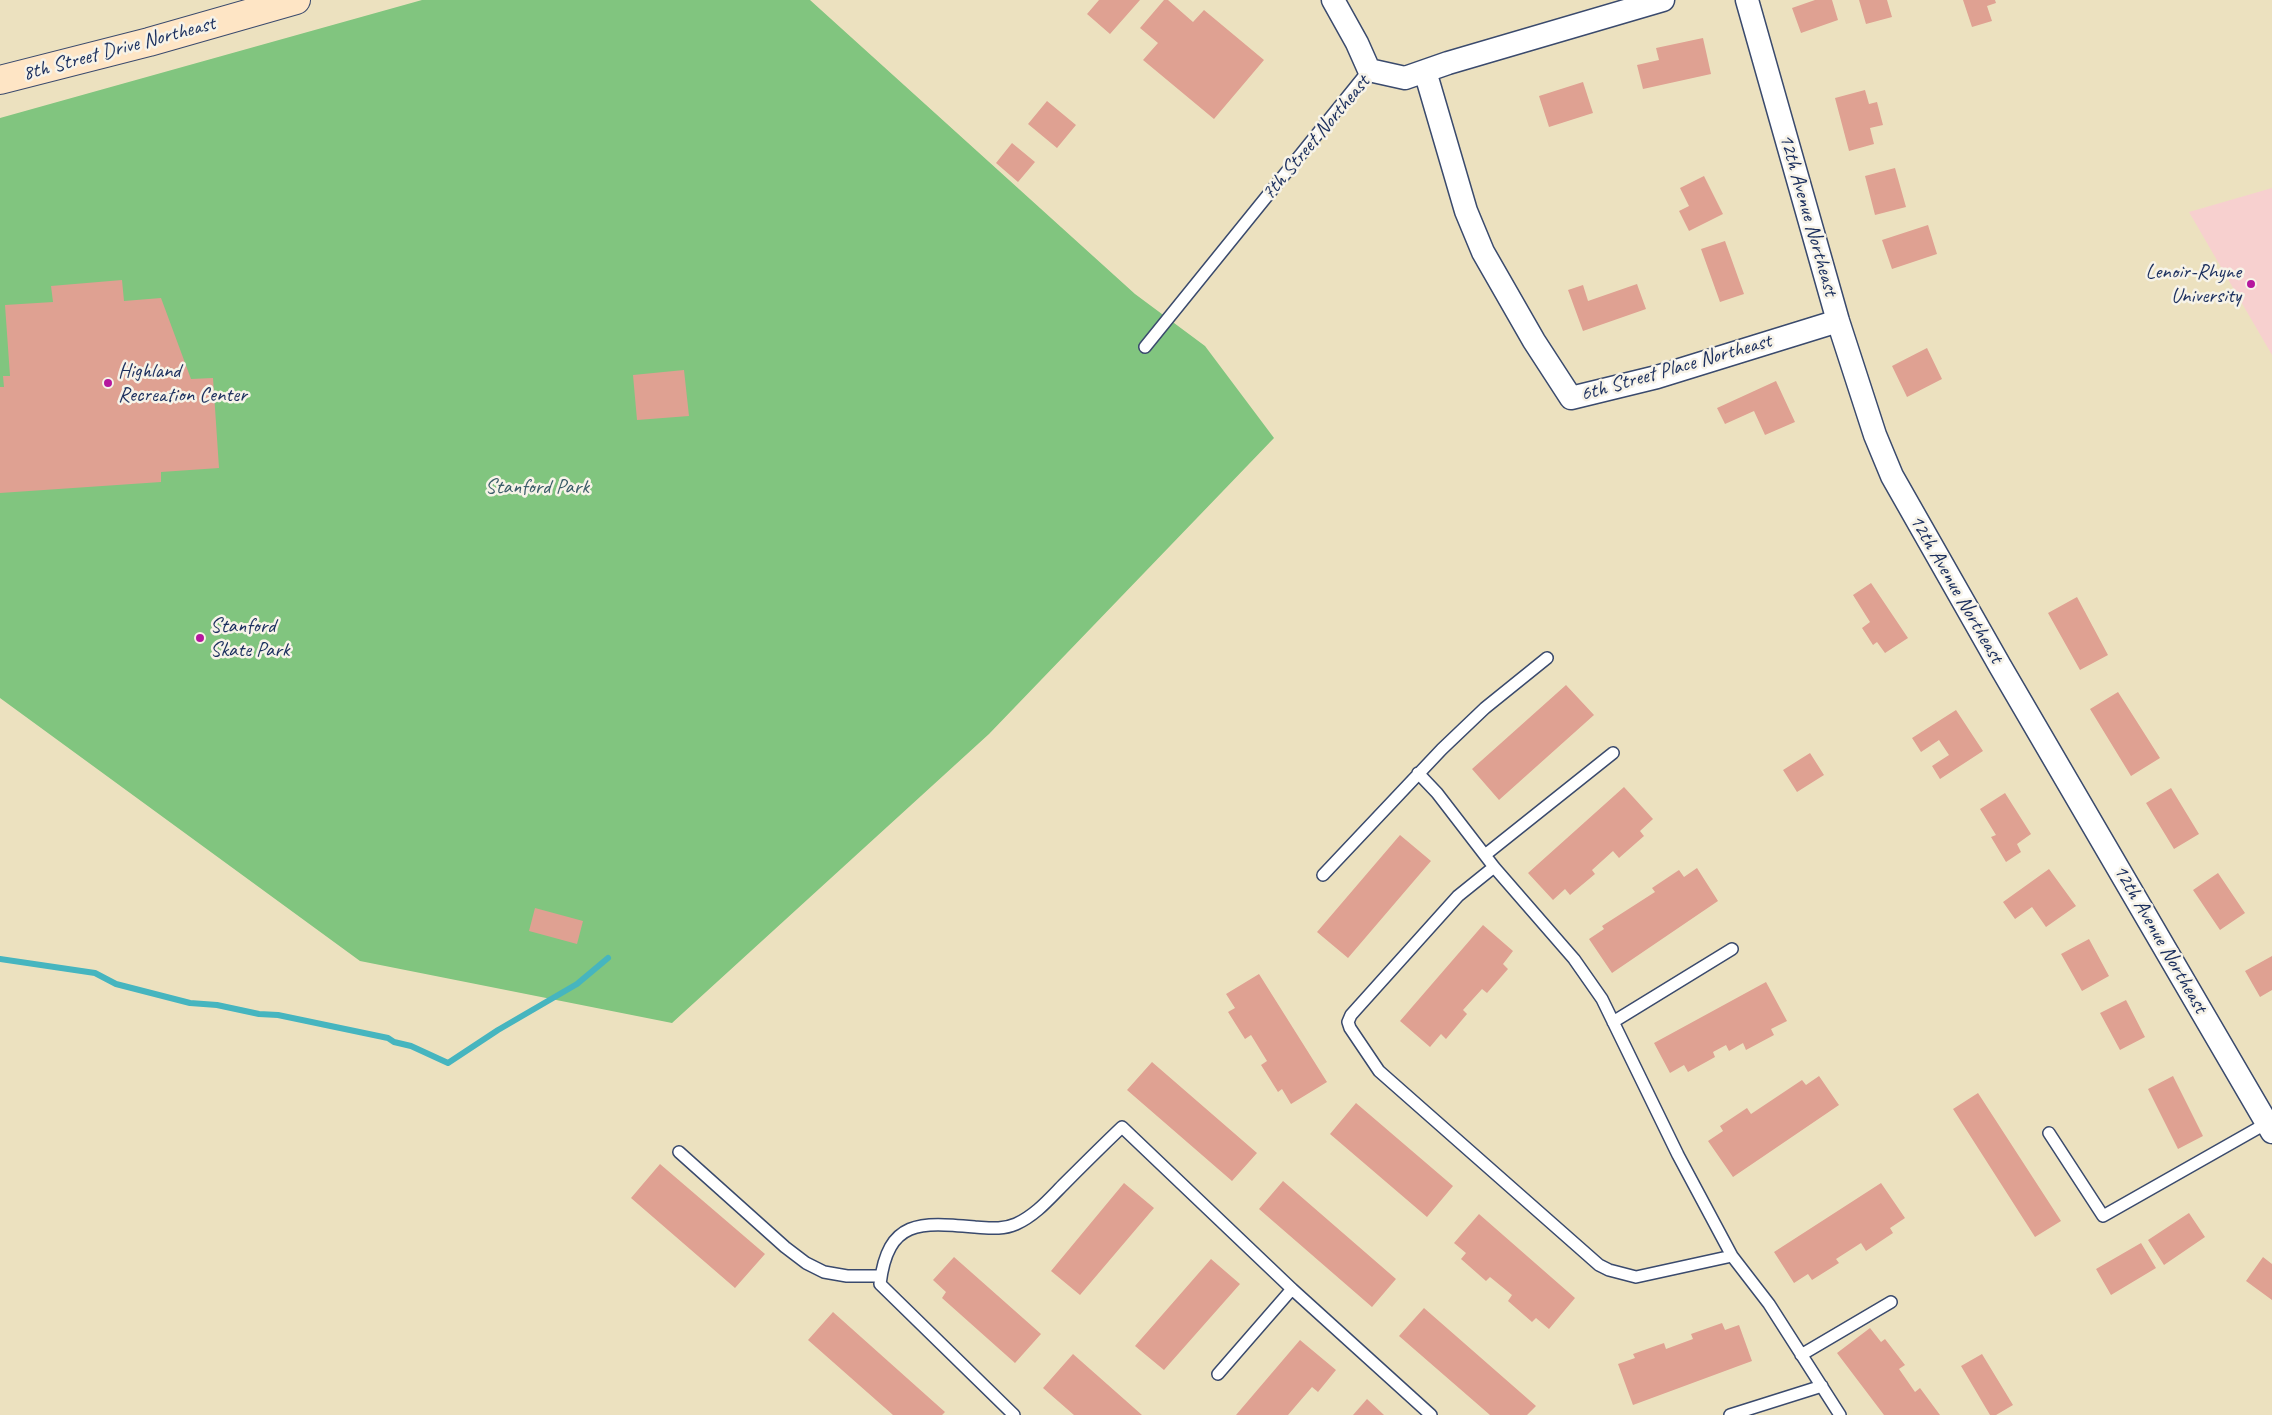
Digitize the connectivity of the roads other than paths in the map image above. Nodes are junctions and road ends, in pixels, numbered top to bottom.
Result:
1 (296, 0) edge
2 (1333, 0) edge
3 (1663, 0) edge
4 (1747, 0) edge
5 (1369, 70) junction
6 (1425, 71) junction
7 (0, 80) edge
8 (1838, 321) junction
9 (1145, 346) dead end
10 (1547, 658) dead end
11 (1613, 754) dead end
12 (1418, 773) junction
13 (1485, 855) junction
14 (1494, 867) junction
15 (1323, 875) dead end
16 (1732, 949) dead end
17 (1613, 1022) junction
18 (2269, 1128) edge
19 (2048, 1133) dead end
20 (679, 1152) dead end
21 (1732, 1256) junction
22 (881, 1276) junction
23 (1292, 1289) junction
24 (1891, 1302) dead end
25 (1801, 1355) junction
26 (1218, 1374) dead end
27 (1822, 1386) junction
28 (1014, 1415) edge
29 (1431, 1415) edge
30 (1730, 1415) edge
31 (1840, 1415) edge

1 - 7 main road, 8th Street Drive Northeast
2 - 5 street
3 - 6 street, 7th Street Northeast
4 - 8 street, 12th Avenue Northeast
5 - 6 street, 7th Street Northeast
5 - 9 lane, 7th Street Northeast
6 - 8 street, 6th Street Place Northeast
8 - 18 street, 12th Avenue Northeast
10 - 12 lane
11 - 13 lane
12 - 13 lane
12 - 15 lane
13 - 14 lane
14 - 17 lane
14 - 21 lane
16 - 17 lane
17 - 21 lane
18 - 19 lane
20 - 22 lane
21 - 25 lane
22 - 23 lane
22 - 28 lane
23 - 26 lane
23 - 29 lane
24 - 25 lane
25 - 27 lane
27 - 30 lane
27 - 31 lane

